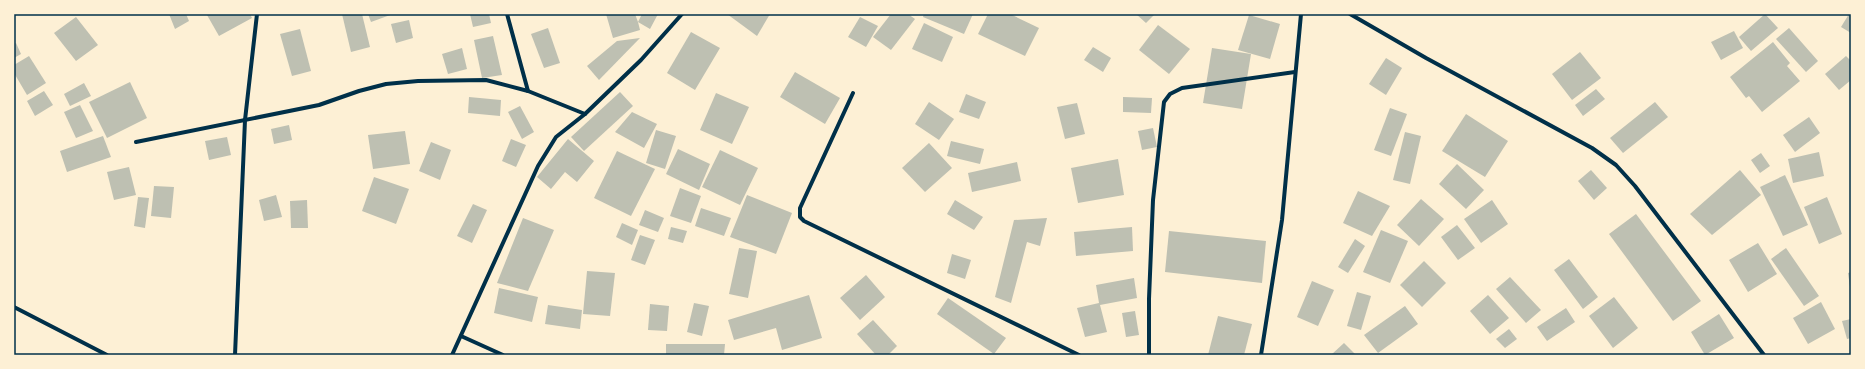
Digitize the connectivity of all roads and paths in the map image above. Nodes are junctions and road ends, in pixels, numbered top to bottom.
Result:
1 (257, 14) edge
2 (507, 14) edge
3 (682, 14) edge
4 (1301, 14) edge
5 (1350, 14) edge
6 (1295, 72) junction
7 (528, 91) junction
8 (853, 93) dead end
9 (585, 114) junction
10 (245, 120) junction
11 (136, 142) dead end
12 (14, 307) edge
13 (461, 336) junction
14 (108, 355) edge
15 (235, 355) edge
16 (452, 355) edge
17 (503, 355) edge
18 (1079, 355) edge
19 (1149, 355) edge
20 (1261, 355) edge
21 (1764, 355) edge

1 - 10 street
2 - 7 street
3 - 9 street
4 - 6 street
5 - 21 street
6 - 19 street
6 - 20 street
7 - 9 street
7 - 10 street
8 - 18 street
9 - 13 street
10 - 11 street
10 - 15 street
12 - 14 street
13 - 16 street
13 - 17 street

